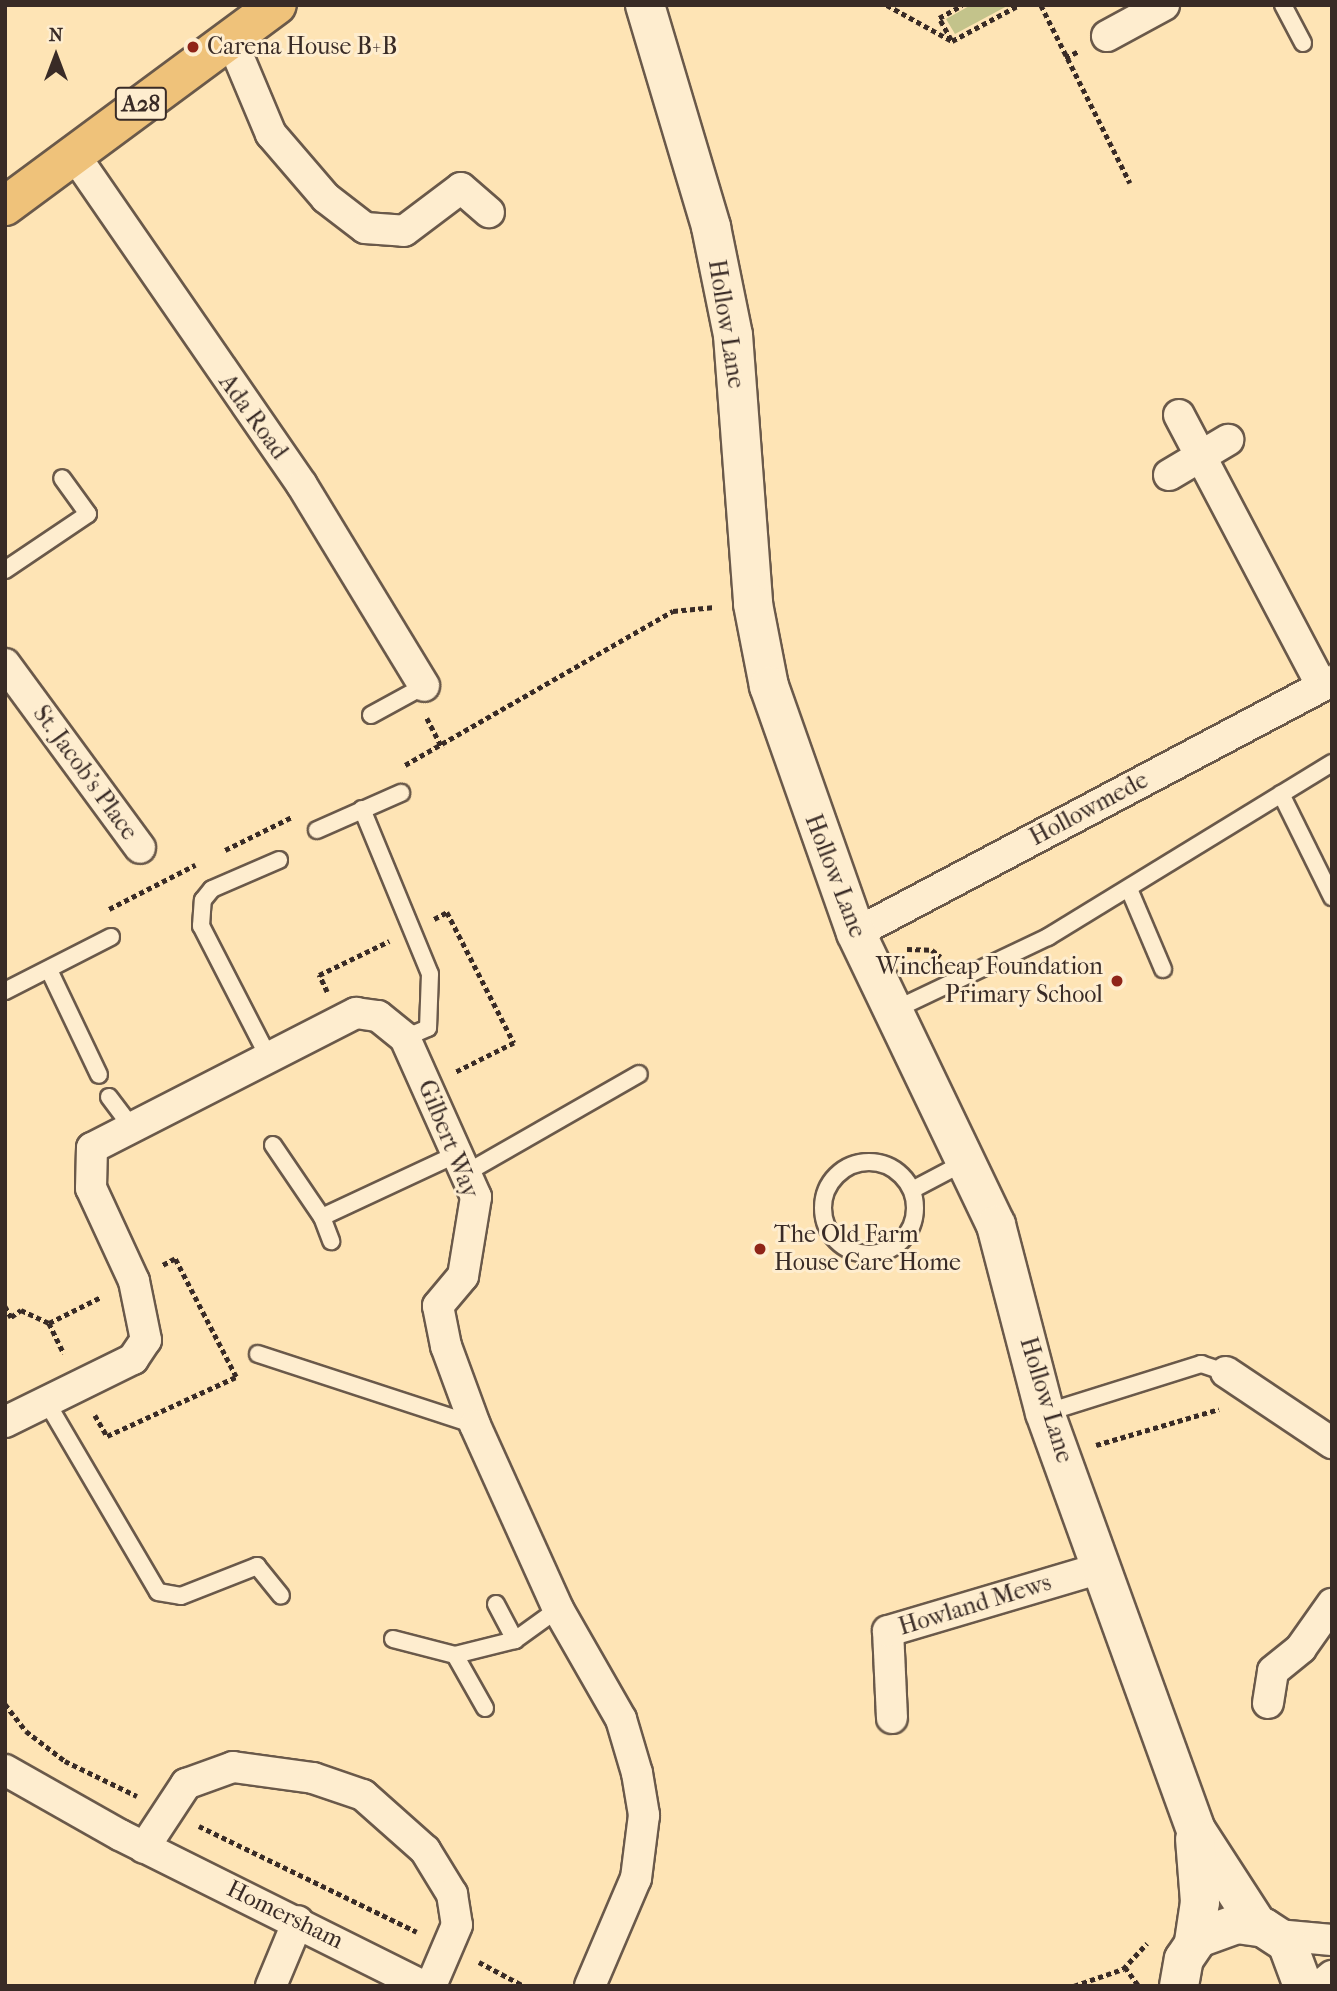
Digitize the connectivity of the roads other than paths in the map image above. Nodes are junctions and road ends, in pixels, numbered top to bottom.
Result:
1 (277, 5) edge
2 (645, 5) edge
3 (1164, 5) edge
4 (1283, 5) edge
5 (1107, 36) dead end
6 (231, 40) junction
7 (1303, 43) dead end
8 (73, 153) junction
9 (5, 206) edge
10 (489, 212) dead end
11 (1179, 415) dead end
12 (1228, 440) dead end
13 (1197, 456) junction
14 (1169, 475) dead end
15 (62, 478) dead end
16 (5, 570) edge
17 (5, 664) edge
18 (1327, 684) edge
19 (424, 685) joint
20 (371, 715) dead end
21 (1332, 764) edge
22 (401, 793) dead end
23 (1281, 794) junction
24 (362, 809) junction
25 (317, 830) dead end
26 (140, 848) dead end
27 (279, 860) dead end
28 (1129, 890) junction
29 (1332, 897) edge
30 (111, 937) dead end
31 (862, 945) junction
32 (1163, 969) dead end
33 (49, 970) junction
34 (5, 991) edge
35 (892, 1011) junction
36 (405, 1038) junction
37 (270, 1060) junction
38 (639, 1074) dead end
39 (99, 1075) dead end
40 (109, 1097) dead end
41 (129, 1124) junction
42 (274, 1145) dead end
43 (965, 1162) junction
44 (461, 1163) junction
45 (912, 1190) junction
46 (322, 1217) junction
47 (331, 1241) dead end
48 (258, 1354) dead end
49 (1226, 1372) joint
50 (46, 1401) junction
51 (1045, 1413) junction
52 (5, 1422) edge
53 (474, 1425) junction
54 (1327, 1431) edge
55 (1104, 1567) junction
56 (281, 1596) dead end
57 (496, 1604) dead end
58 (1332, 1604) edge
59 (558, 1609) junction
60 (393, 1639) dead end
61 (515, 1640) junction
62 (455, 1655) junction
63 (1268, 1703) dead end
64 (485, 1708) dead end
65 (892, 1718) dead end
66 (5, 1770) edge
67 (1196, 1830) junction
68 (144, 1848) junction
69 (298, 1921) junction
70 (1268, 1930) junction
71 (1332, 1940) edge
72 (1179, 1971) edge
73 (1332, 1976) edge
74 (271, 1986) edge
75 (423, 1986) edge
76 (431, 1986) edge
77 (590, 1986) edge
78 (1303, 1986) edge
79 (1320, 1986) edge

1 - 6 highway, A28
2 - 31 street, Hollow Lane
3 - 5 street
4 - 7 lane
6 - 8 highway, A28
6 - 10 street
8 - 9 highway, A28
8 - 19 street, Ada Road
11 - 13 street, Hollowmede
12 - 13 street
13 - 14 street
13 - 18 street, Hollowmede
15 - 16 lane
17 - 26 street, St. Jacob's Place
18 - 31 street, Hollowmede
19 - 20 lane
21 - 23 lane
22 - 24 lane
23 - 28 lane
23 - 29 lane
24 - 25 lane
24 - 36 lane
27 - 37 lane
28 - 32 lane
28 - 35 lane
30 - 33 lane
31 - 35 street, Hollow Lane
33 - 34 lane
33 - 39 lane
35 - 43 street, Hollow Lane
36 - 37 street, Gilbert Way
36 - 44 street, Gilbert Way
37 - 41 street, Gilbert Way
38 - 44 lane
40 - 41 lane
41 - 50 street, Gilbert Way
42 - 46 lane
43 - 45 lane
43 - 51 street, Hollow Lane
44 - 46 lane
44 - 53 street, Gilbert Way
45 - 45 lane
46 - 47 lane
48 - 53 lane
49 - 51 lane
49 - 54 street
50 - 52 street, Gilbert Way
50 - 56 lane
51 - 55 street, Hollow Lane
53 - 59 street, Gilbert Way
55 - 65 street, Howland Mews
55 - 67 street, Hollow Lane
57 - 61 lane
58 - 63 street
59 - 61 lane
59 - 77 street, Gilbert Way
60 - 62 lane
61 - 62 lane
62 - 64 lane
66 - 68 street, Homersham
67 - 70 street, Hollow Lane
67 - 72 street, Hollow Lane
68 - 69 street, Homersham
68 - 76 street
69 - 74 street
69 - 75 street, Homersham
70 - 71 street
70 - 72 street, Hollow Lane
70 - 78 street, Hollow Lane
73 - 79 street

